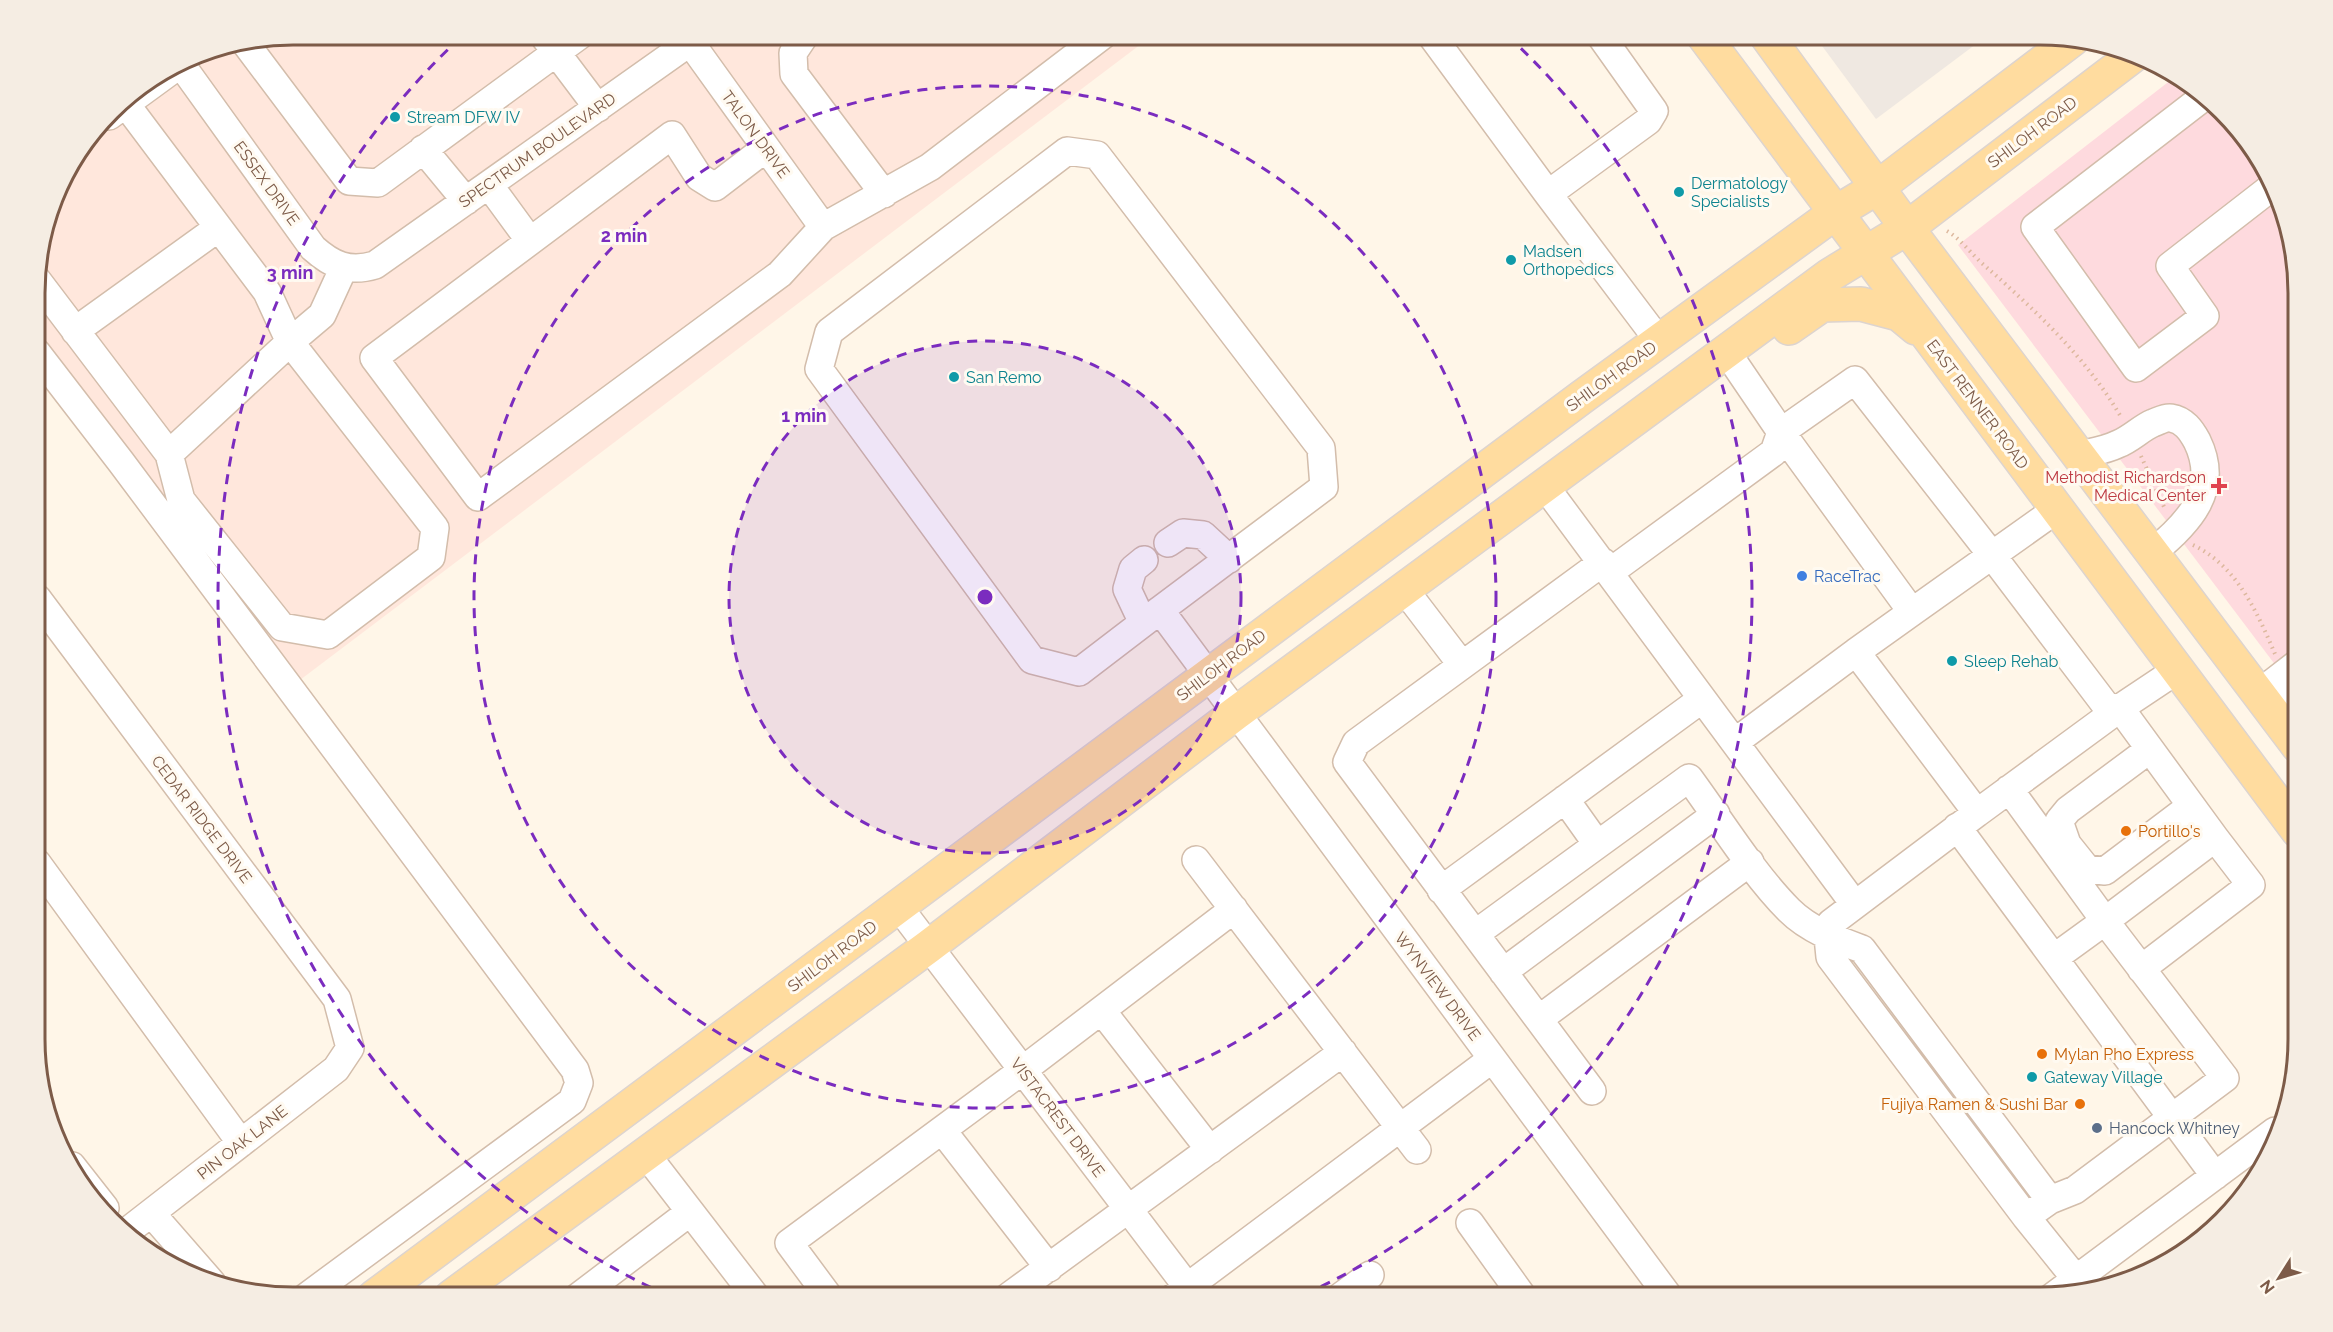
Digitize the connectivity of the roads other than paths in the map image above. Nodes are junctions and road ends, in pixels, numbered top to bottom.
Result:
1 (548, 45) edge
2 (551, 45) edge
3 (685, 45) edge
4 (700, 45) edge
5 (798, 45) edge
6 (1089, 45) edge
7 (1439, 45) edge
8 (1607, 45) edge
9 (1711, 45) edge
10 (1775, 45) edge
11 (2063, 46) edge
12 (250, 49) edge
13 (2126, 61) edge
14 (186, 70) edge
15 (2197, 102) edge
16 (598, 108) junction
17 (124, 113) edge
18 (766, 148) junction
19 (423, 149) junction
20 (489, 185) junction
21 (1878, 187) junction
22 (2266, 192) edge
23 (884, 194) junction
24 (1548, 194) junction
25 (466, 201) junction
26 (1835, 213) junction
27 (823, 227) junction
28 (219, 228) junction
29 (1907, 228) junction
30 (530, 242) junction
31 (1865, 253) junction
32 (344, 267) junction
33 (45, 291) edge
34 (75, 331) junction
35 (1928, 337) junction
36 (1659, 341) junction
37 (290, 342) junction
38 (1731, 358) junction
39 (45, 364) edge
40 (1781, 432) junction
41 (1515, 447) junction
42 (169, 454) junction
43 (2079, 455) junction
44 (1544, 485) junction
45 (2057, 509) junction
46 (1168, 543) dead end
47 (2088, 552) junction
48 (2152, 553) junction
49 (1991, 554) junction
50 (1229, 559) junction
51 (1144, 560) dead end
52 (1606, 567) junction
53 (1404, 589) junction
54 (45, 609) edge
55 (1912, 612) junction
56 (1152, 617) junction
57 (1856, 652) junction
58 (1462, 665) junction
59 (2177, 670) junction
60 (2288, 672) edge
61 (1207, 676) junction
62 (2288, 693) edge
63 (2260, 696) junction
64 (1702, 699) junction
65 (2120, 708) junction
66 (1236, 713) junction
67 (2288, 733) edge
68 (1735, 742) junction
69 (2146, 743) junction
70 (2009, 789) junction
71 (1565, 799) junction
72 (2194, 809) junction
73 (1716, 814) junction
74 (2288, 818) edge
75 (1967, 820) junction
76 (2031, 820) junction
77 (2215, 838) junction
78 (1597, 844) junction
79 (1196, 860) dead end
80 (1750, 862) junction
81 (45, 874) edge
82 (1442, 890) junction
83 (2086, 894) junction
84 (1855, 905) junction
85 (898, 906) junction
86 (1234, 909) junction
87 (2105, 921) junction
88 (1474, 934) junction
89 (1828, 937) junction
90 (928, 947) junction
91 (2054, 958) junction
92 (2141, 969) junction
93 (1503, 972) junction
94 (1102, 1011) junction
95 (1539, 1019) junction
96 (350, 1048) joint
97 (1343, 1052) junction
98 (1492, 1059) junction
99 (1023, 1071) junction
100 (1592, 1091) dead end
101 (618, 1115) junction
102 (2172, 1118) junction
103 (1400, 1127) junction
104 (942, 1130) junction
105 (241, 1143) junction
106 (1210, 1150) junction
107 (1417, 1150) dead end
108 (645, 1153) junction
109 (2254, 1161) edge
110 (2215, 1176) junction
111 (2050, 1200) junction
112 (1129, 1210) junction
113 (690, 1212) junction
114 (151, 1213) junction
115 (2026, 1217) junction
116 (1470, 1223) dead end
117 (133, 1227) edge
118 (1049, 1268) junction
119 (199, 1269) edge
120 (1370, 1275) dead end
121 (2081, 1283) edge
122 (2080, 1284) edge
123 (321, 1287) edge
124 (389, 1287) edge
125 (467, 1287) edge
126 (599, 1287) edge
127 (748, 1287) edge
128 (822, 1287) edge
129 (1022, 1287) edge
130 (1180, 1287) edge
131 (1194, 1287) edge
132 (1354, 1287) edge
133 (1516, 1287) edge
134 (1662, 1287) edge

1 - 19 street
2 - 16 street
3 - 16 street, SPECTRUM BOULEVARD
4 - 18 street, TALON DRIVE
5 - 23 street
6 - 23 street
7 - 24 street
8 - 24 street
9 - 26 main road, EAST RENNER ROAD
10 - 21 main road
11 - 21 main road, SHILOH ROAD
12 - 19 street
13 - 29 main road, SHILOH ROAD
14 - 32 street, ESSEX DRIVE
15 - 22 street
16 - 20 street, SPECTRUM BOULEVARD
17 - 28 street
18 - 27 street, TALON DRIVE
18 - 30 street
19 - 25 street
20 - 25 street, SPECTRUM BOULEVARD
20 - 30 street
21 - 26 main road, SHILOH ROAD
21 - 29 main road
23 - 27 street
24 - 36 street
25 - 32 street, SPECTRUM BOULEVARD
26 - 31 main road, EAST RENNER ROAD
26 - 36 main road, SHILOH ROAD
27 - 30 street
28 - 34 street
28 - 37 street
29 - 31 main road, SHILOH ROAD
29 - 43 main road
31 - 35 main road, EAST RENNER ROAD
31 - 38 main road, SHILOH ROAD
32 - 37 street
33 - 34 street
34 - 42 street
35 - 38 main road
35 - 45 main road, EAST RENNER ROAD
36 - 41 main road, SHILOH ROAD
37 - 42 street
37 - 42 street
38 - 40 street
38 - 44 main road
39 - 123 street
40 - 49 street
40 - 52 street
40 - 55 street
41 - 44 main road
41 - 61 main road, SHILOH ROAD
43 - 48 main road
43 - 48 street
44 - 52 street
44 - 53 main road
45 - 47 main road, EAST RENNER ROAD
45 - 49 street
46 - 50 street
47 - 48 main road
47 - 59 main road, EAST RENNER ROAD
48 - 63 main road
49 - 55 street
49 - 65 street
50 - 56 street
50 - 56 street
51 - 56 street, WYNVIEW DRIVE
52 - 58 street
52 - 64 street
53 - 58 street
53 - 66 main road
54 - 96 street, CEDAR RIDGE DRIVE
55 - 57 street
56 - 61 street, WYNVIEW DRIVE
57 - 68 street
57 - 75 street
58 - 82 street
59 - 63 main road
59 - 65 street
59 - 74 main road, EAST RENNER ROAD
60 - 63 street
61 - 66 street, WYNVIEW DRIVE
61 - 85 main road, SHILOH ROAD
62 - 63 street
63 - 67 main road
64 - 68 street
64 - 71 street
65 - 69 street
65 - 70 street
66 - 90 main road
66 - 98 street, WYNVIEW DRIVE
68 - 84 street
69 - 72 street
69 - 72 street
69 - 76 street
70 - 75 street
70 - 76 street
71 - 78 street
71 - 82 street
72 - 77 street
72 - 83 street
73 - 78 street
73 - 80 street
73 - 93 street
75 - 84 street
75 - 91 street
76 - 83 street
77 - 87 street
77 - 92 street
78 - 88 street
79 - 86 street
80 - 89 street
80 - 95 street
81 - 105 street
82 - 88 street
83 - 87 street
84 - 89 street
85 - 90 street, VISTACREST DRIVE
85 - 101 main road, SHILOH ROAD
86 - 94 street
86 - 97 street
87 - 91 street
87 - 92 street
88 - 93 street
89 - 111 street
89 - 115 street
90 - 99 street, VISTACREST DRIVE
90 - 108 main road
91 - 102 street
92 - 102 street
93 - 95 street
94 - 99 street
94 - 106 street
95 - 100 street
96 - 105 street, PIN OAK LANE
97 - 103 street
97 - 106 street
98 - 103 street
98 - 134 street, WYNVIEW DRIVE
99 - 104 street
99 - 112 street, VISTACREST DRIVE
101 - 108 main road
101 - 124 main road, SHILOH ROAD
102 - 110 street
102 - 111 street
103 - 107 street
103 - 131 street
104 - 118 street
104 - 128 street
105 - 114 street, PIN OAK LANE
106 - 112 street
108 - 113 street
108 - 125 main road
109 - 110 street
110 - 121 street
111 - 115 street
112 - 118 street
112 - 130 street, VISTACREST DRIVE
113 - 126 street
113 - 127 street
114 - 117 street, PIN OAK LANE
114 - 119 street
115 - 122 street
116 - 133 street
118 - 129 street
120 - 132 street

